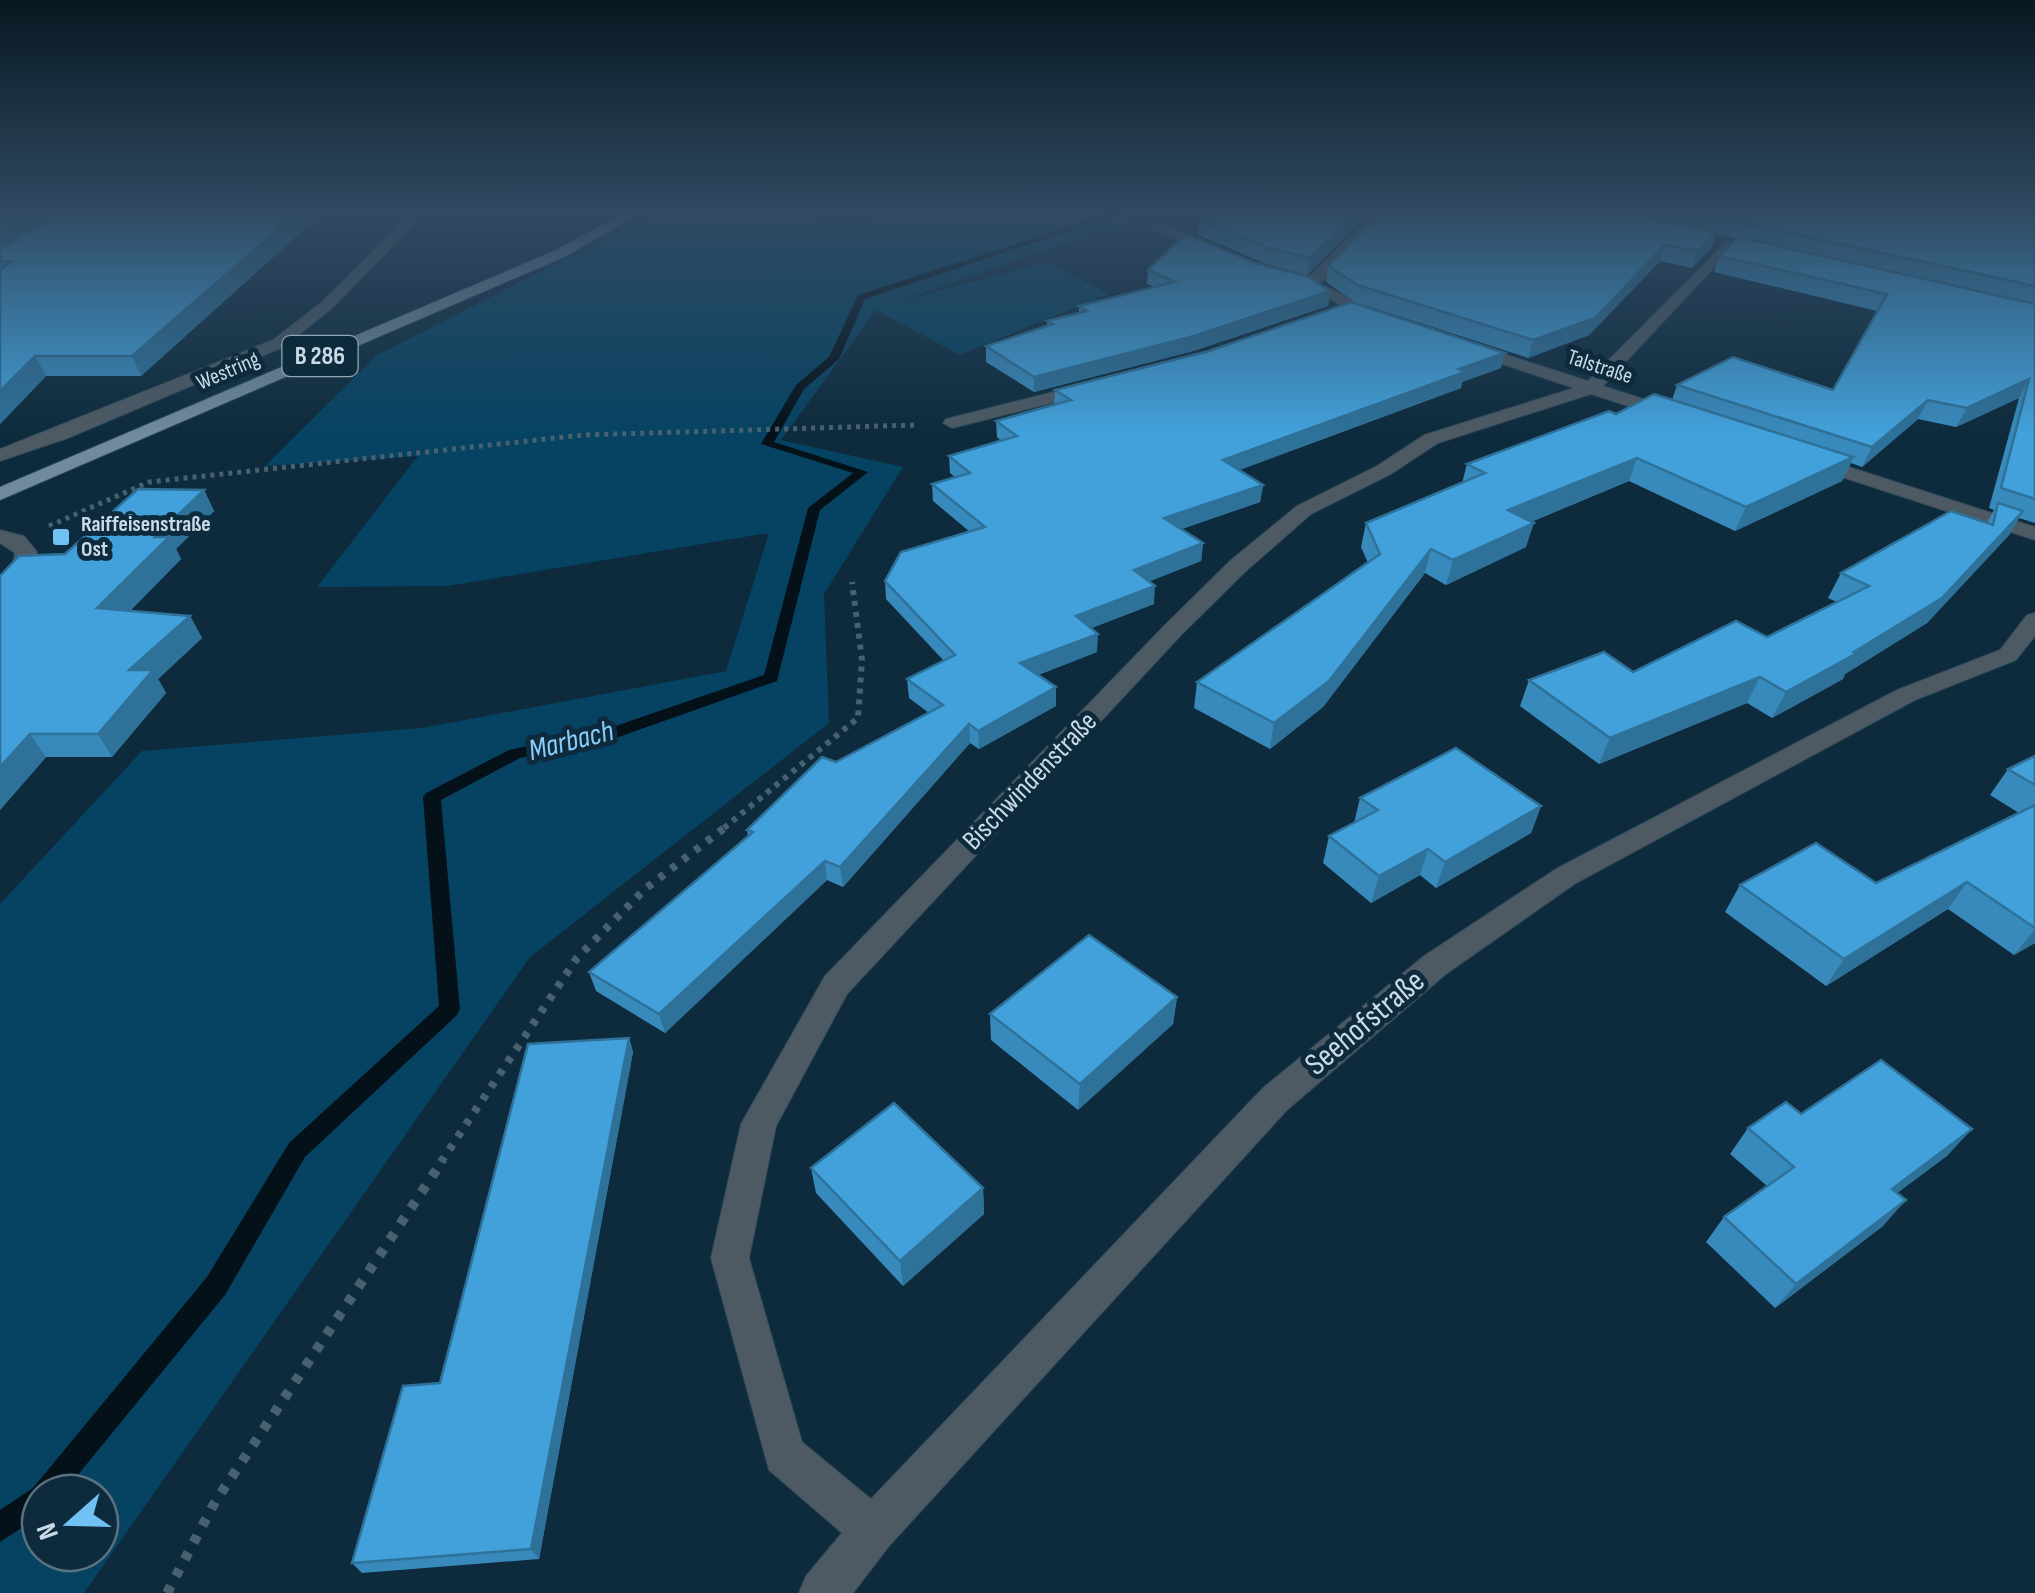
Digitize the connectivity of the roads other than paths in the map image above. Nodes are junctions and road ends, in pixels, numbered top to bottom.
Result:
1 (345, 286) edge
2 (483, 286) edge
3 (1314, 286) edge
4 (1688, 286) edge
5 (1404, 326) edge
6 (1460, 345) edge
7 (1105, 384) edge
8 (1592, 388) junction
9 (1684, 418) edge
10 (952, 423) road end
11 (0, 455) edge
12 (1795, 455) edge
13 (0, 494) edge
14 (2035, 534) edge
15 (8, 538) edge
16 (0, 594) edge
17 (2035, 620) edge
18 (873, 1530) junction
19 (824, 1593) edge

1 - 11 street
2 - 13 main road, Westring / B 286
3 - 5 street
4 - 8 street, Bischwindenstraße
6 - 8 street, Talstraße
7 - 10 street
8 - 9 street, Talstraße
8 - 18 street, Bischwindenstraße
12 - 14 street
15 - 16 street
17 - 18 street, Seehofstraße
18 - 19 street, Seehofstraße

